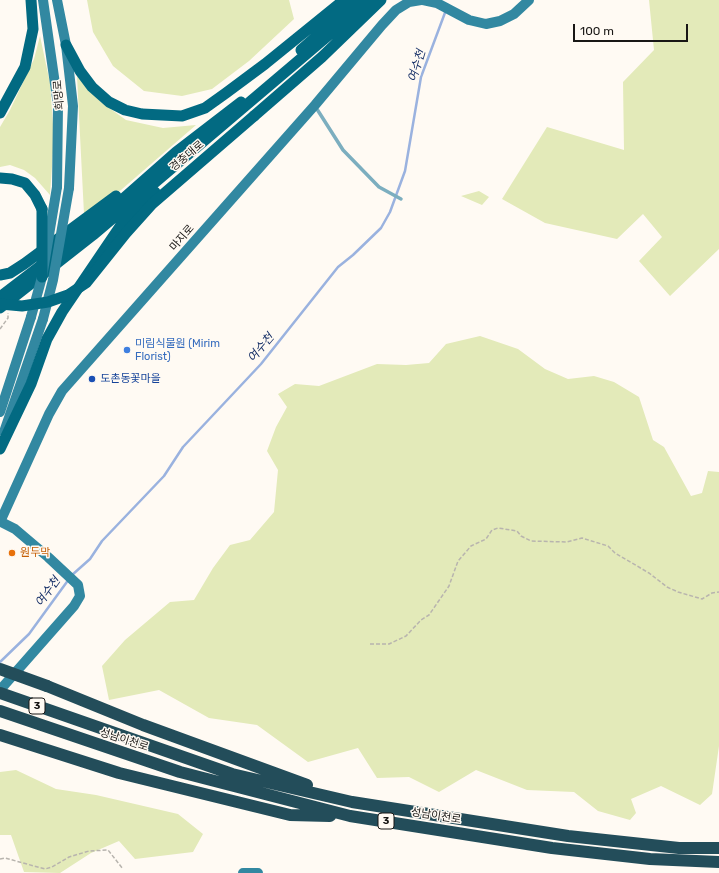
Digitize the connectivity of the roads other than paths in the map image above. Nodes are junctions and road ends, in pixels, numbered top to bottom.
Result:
1 (31, 0) edge
2 (43, 0) edge
3 (57, 0) edge
4 (344, 0) edge
5 (358, 0) edge
6 (370, 0) edge
7 (381, 0) edge
8 (422, 0) edge
9 (529, 0) edge
10 (66, 45) junction
11 (314, 105) junction
12 (0, 113) edge
13 (234, 117) junction
14 (176, 152) junction
15 (0, 178) edge
16 (400, 198) dead end
17 (0, 275) edge
18 (42, 277) junction
19 (0, 297) edge
20 (0, 304) edge
21 (4, 310) edge
22 (0, 412) edge
23 (0, 445) edge
24 (0, 449) edge
25 (0, 522) edge
26 (0, 669) edge
27 (0, 691) edge
28 (0, 711) edge
29 (0, 735) edge
30 (352, 802) junction
31 (350, 816) junction
32 (719, 848) edge
33 (719, 862) edge
34 (242, 873) edge
35 (258, 873) edge

1 - 12 main road
2 - 18 main road, 희망로, bridge
3 - 10 main road, 희망로
4 - 10 main road
5 - 14 main road, 경충대로
6 - 13 main road, 경충대로
7 - 20 main road, bridge
8 - 9 main road, 마지로
8 - 11 main road, 마지로
10 - 23 main road, 희망로, bridge
11 - 16 lane
11 - 25 main road, 마지로
13 - 21 main road, 경충대로
13 - 24 main road
14 - 17 main road
14 - 19 main road, 경충대로
15 - 18 main road, bridge
18 - 22 main road, 희망로, bridge
25 - 27 main road
26 - 30 highway, bridge
27 - 30 highway, 성남이천로 / 3
28 - 31 highway, 성남이천로 / 3
29 - 31 highway
30 - 32 highway, 성남이천로 / 3
31 - 33 highway, 성남이천로 / 3
34 - 35 main road

